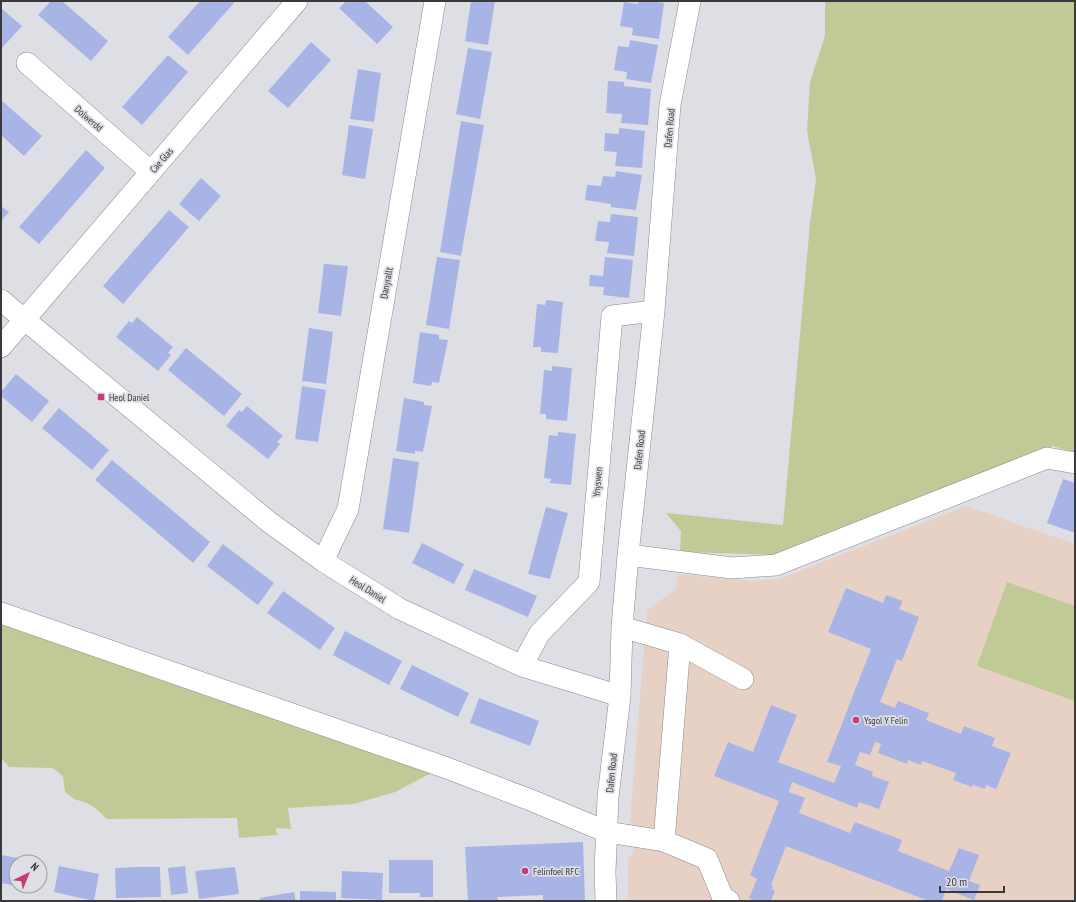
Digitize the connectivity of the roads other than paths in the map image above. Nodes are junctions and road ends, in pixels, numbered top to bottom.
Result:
1 (297, 1) edge
2 (435, 1) edge
3 (690, 1) edge
4 (27, 63) dead end
5 (151, 172) junction
6 (1, 300) edge
7 (654, 311) junction
8 (24, 320) junction
9 (1, 347) edge
10 (1075, 463) edge
11 (628, 556) junction
12 (323, 562) junction
13 (1, 613) edge
14 (622, 627) junction
15 (680, 644) junction
16 (522, 666) junction
17 (743, 679) dead end
18 (620, 696) junction
19 (607, 832) junction
20 (664, 841) junction
21 (606, 901) edge
22 (729, 901) edge

1 - 5 street, Cae Glas
2 - 12 street, Danyrallt
3 - 7 street, Dafen Road
4 - 5 street, Dolwerdd
5 - 8 street, Cae Glas
6 - 8 street, Heol Daniel
7 - 11 street, Dafen Road
7 - 16 street, Ynyswen
8 - 9 street, Cae Glas
8 - 12 street, Heol Daniel
10 - 11 street
11 - 14 street, Dafen Road
12 - 16 street, Heol Daniel
13 - 19 street
14 - 15 street
14 - 18 street, Dafen Road
15 - 17 street
15 - 20 street
16 - 18 street, Heol Daniel
18 - 19 street, Dafen Road
19 - 20 street
19 - 21 street, Dafen Road
20 - 22 street

